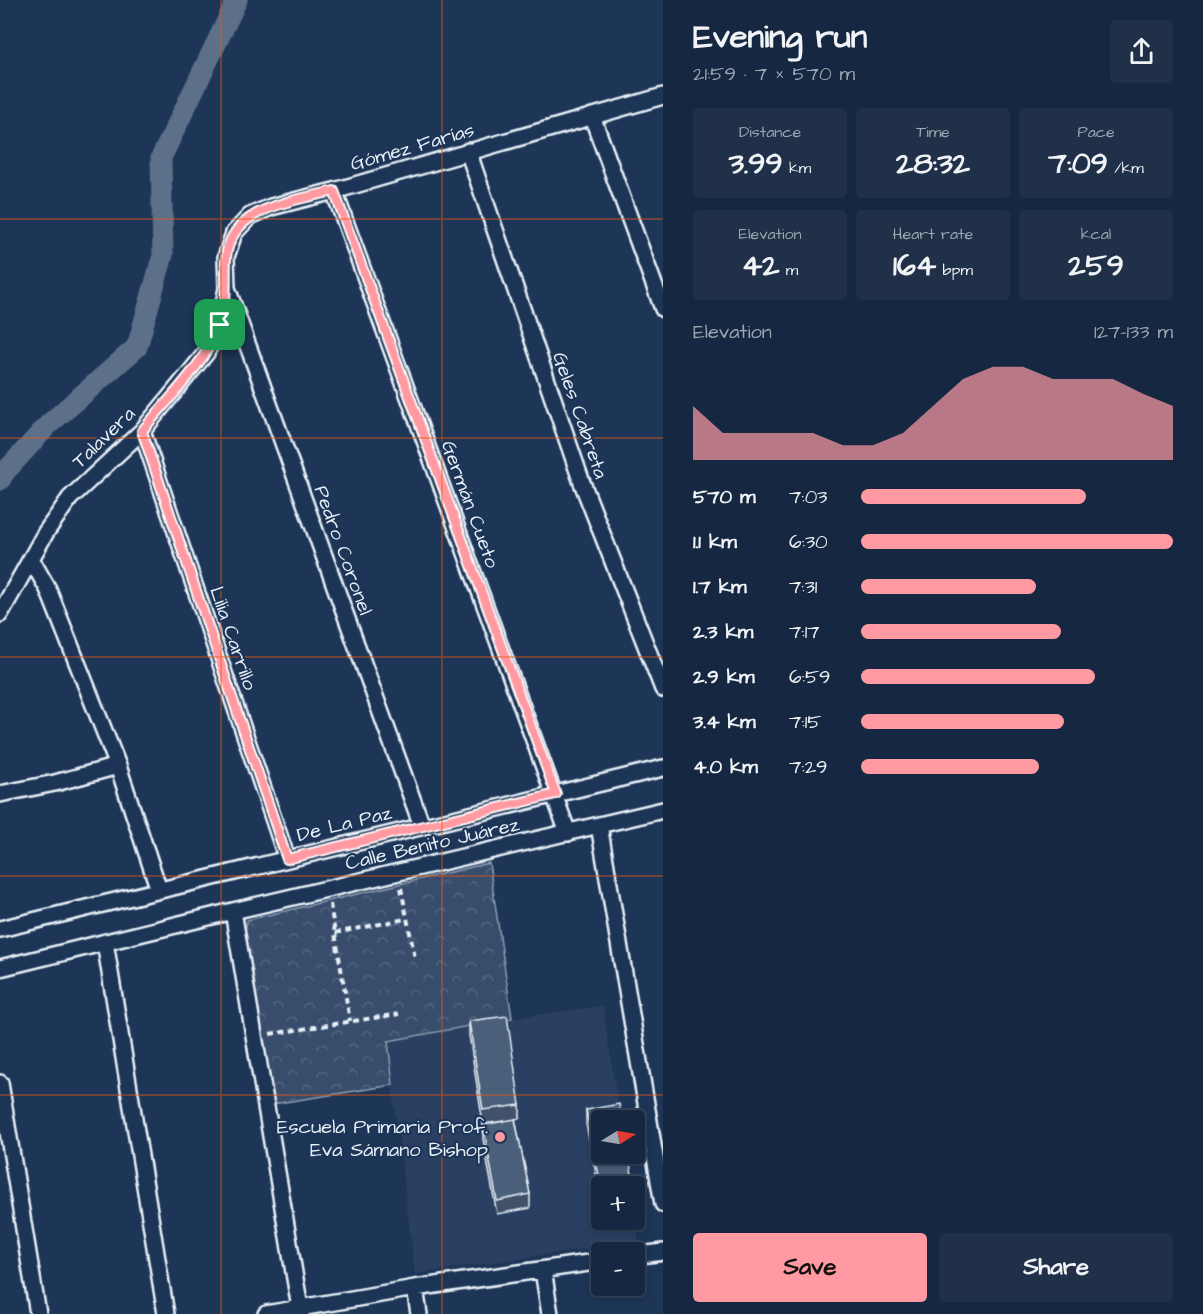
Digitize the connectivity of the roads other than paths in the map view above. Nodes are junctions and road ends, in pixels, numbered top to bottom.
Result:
1 (663, 96) edge
2 (592, 116) junction
3 (468, 151) junction
4 (334, 191) junction
5 (227, 288) junction
6 (663, 309) edge
7 (142, 431) junction
8 (31, 559) junction
9 (0, 614) edge
10 (663, 689) edge
11 (118, 766) junction
12 (663, 768) edge
13 (0, 794) edge
14 (556, 794) junction
15 (663, 810) edge
16 (599, 825) junction
17 (422, 826) junction
18 (568, 833) junction
19 (287, 859) junction
20 (159, 890) junction
21 (233, 911) junction
22 (0, 929) edge
23 (105, 942) junction
24 (0, 968) edge
25 (0, 1083) edge
26 (663, 1204) edge
27 (663, 1252) edge
28 (645, 1254) edge
29 (591, 1263) edge
30 (543, 1270) junction
31 (415, 1288) junction
32 (301, 1312) edge
33 (38, 1314) edge
34 (166, 1314) edge
35 (266, 1314) edge
36 (419, 1314) edge
37 (550, 1314) edge

1 - 2 street, Gómez Farías
2 - 3 street, Gómez Farías
2 - 6 street
3 - 4 street, Gómez Farías
3 - 10 street, Geles Cabreta
4 - 5 street, Gómez Farías
4 - 14 street, Germán Cueto
5 - 7 street, Talavera
5 - 17 street, Pedro Coronel
7 - 8 street, Talavera
7 - 19 street, Lilia Carrillo
8 - 9 street, Talavera
8 - 11 street
11 - 13 street
11 - 20 street
12 - 14 street, De La Paz
14 - 17 street, De La Paz
14 - 18 street, Germán Cueto
15 - 16 street, Calle Benito Juárez
16 - 18 street, Calle Benito Juárez
16 - 26 street
17 - 19 street, De La Paz
18 - 21 street, Calle Benito Juárez
19 - 20 street, De La Paz
20 - 22 street, De La Paz
21 - 23 street, Calle Benito Juárez
21 - 32 street
23 - 24 street, Calle Benito Juárez
23 - 34 street
25 - 33 street
27 - 28 street
29 - 30 street
30 - 31 street
30 - 37 street
31 - 32 street
31 - 36 street
32 - 35 street

